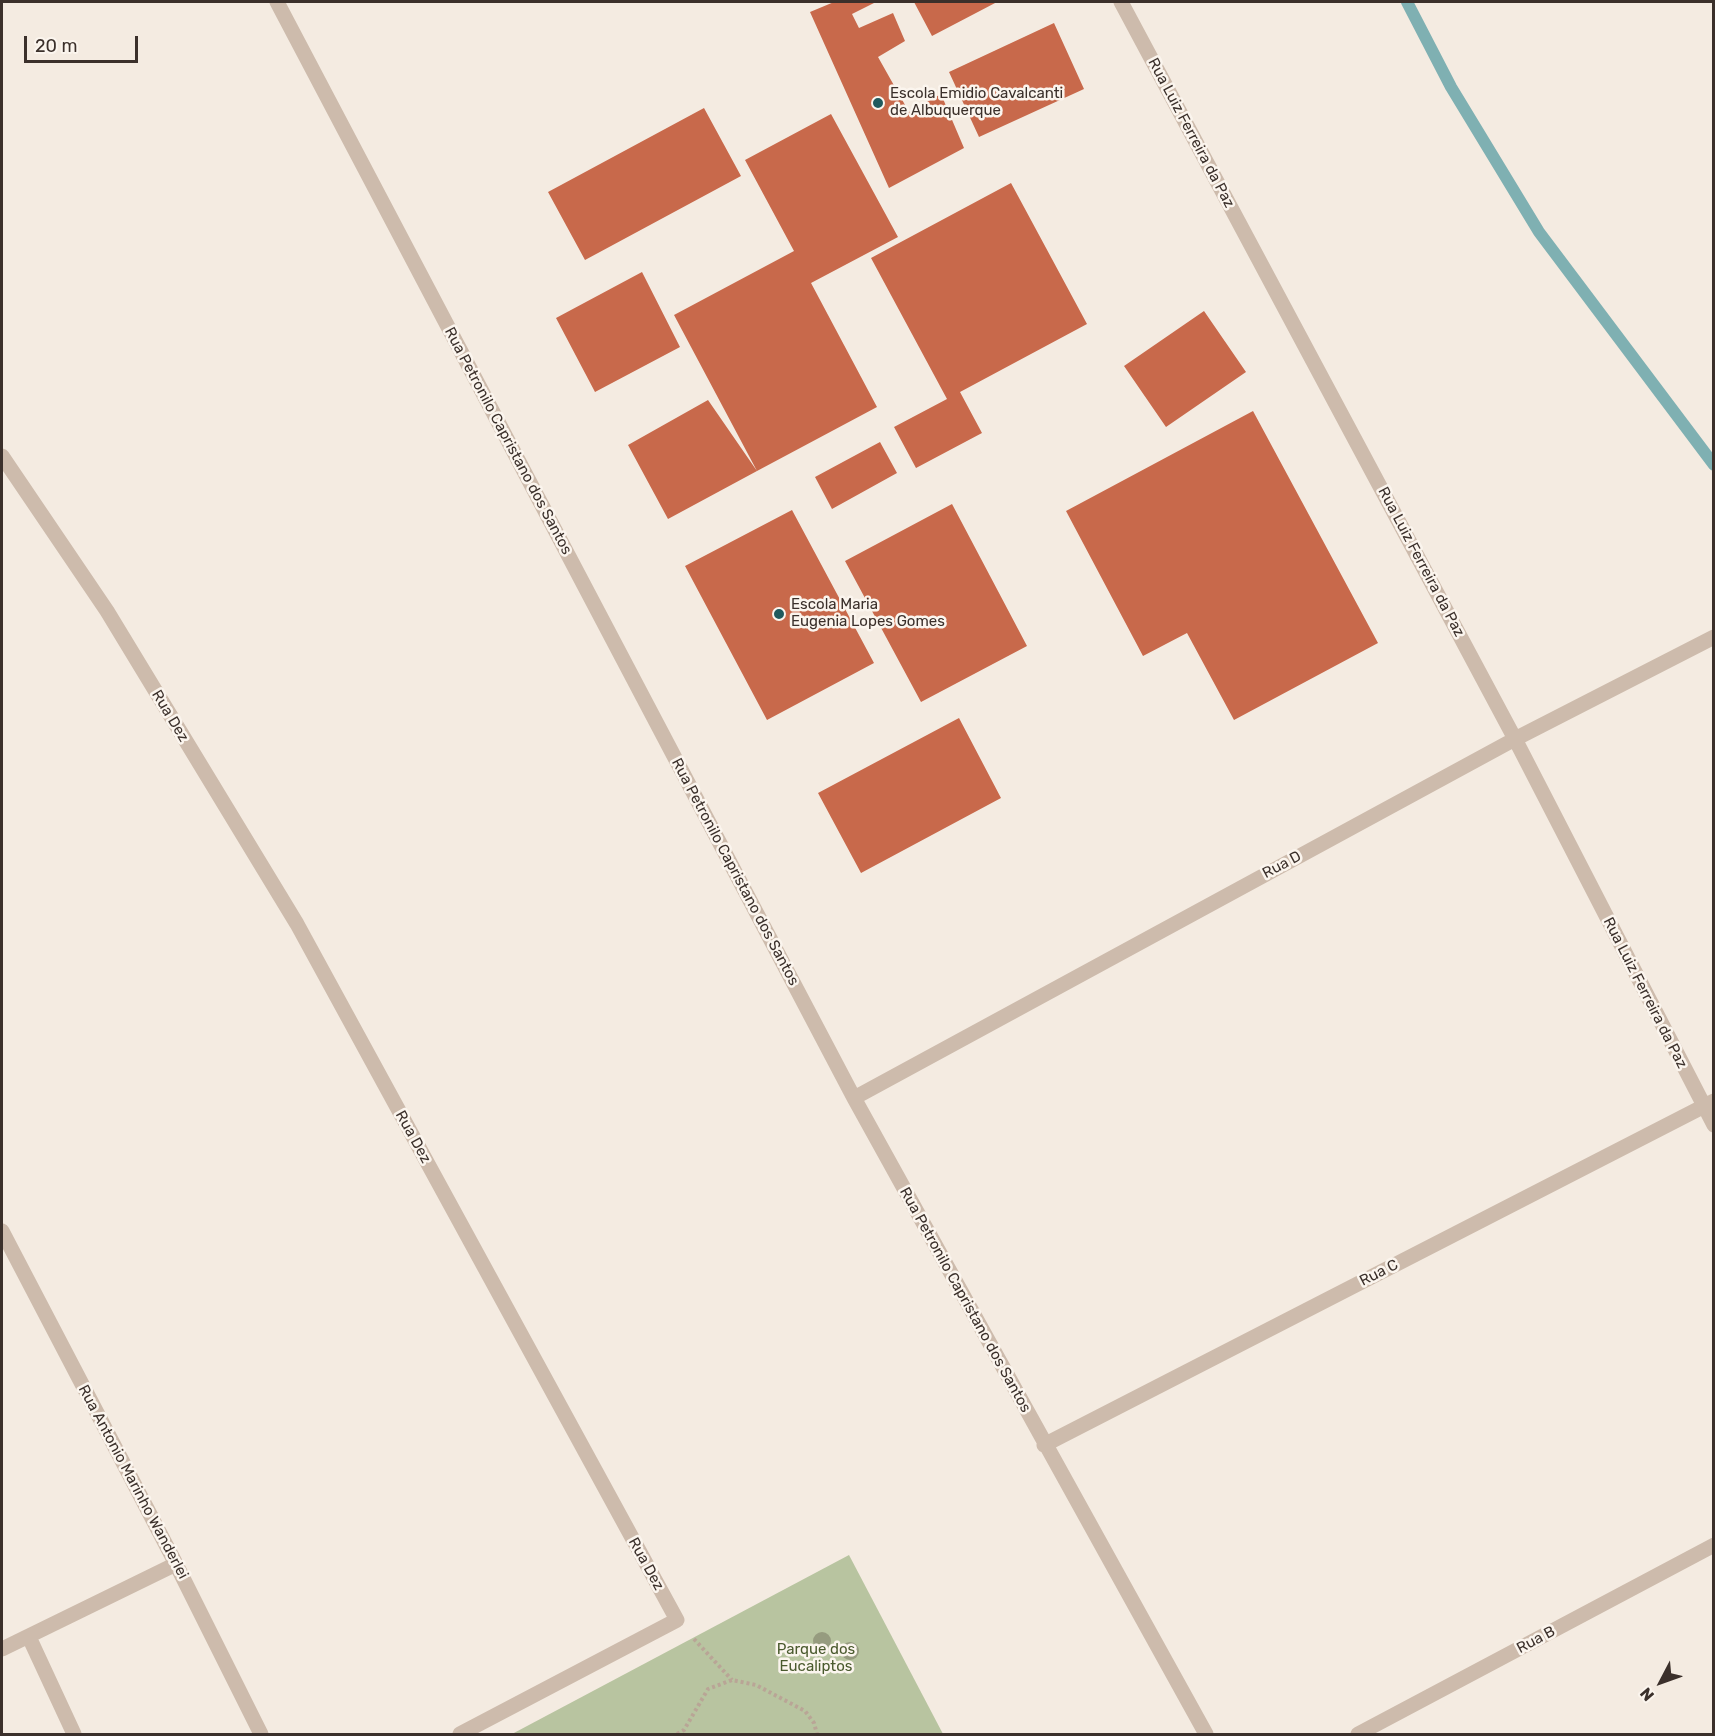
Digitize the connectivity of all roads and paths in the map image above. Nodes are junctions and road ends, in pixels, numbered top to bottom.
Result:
1 (277, 2) edge
2 (1121, 2) edge
3 (2, 456) edge
4 (1713, 637) edge
5 (1515, 739) junction
6 (854, 1098) junction
7 (1708, 1103) edge
8 (1713, 1125) edge
9 (2, 1231) edge
10 (1044, 1445) junction
11 (1713, 1545) edge
12 (176, 1564) junction
13 (677, 1620) junction
14 (29, 1637) junction
15 (2, 1649) edge
16 (732, 1680) junction
17 (74, 1734) edge
18 (261, 1734) edge
19 (460, 1734) edge
20 (677, 1734) edge
21 (817, 1734) edge
22 (1206, 1734) edge
23 (1358, 1734) edge

1 - 6 street, Rua Petronilo Capristano dos Santos
2 - 5 street, Rua Luiz Ferreira da Paz
3 - 13 street, Rua Dez
4 - 5 street, Rua D
5 - 6 street, Rua D
5 - 7 street, Rua Luiz Ferreira da Paz
6 - 10 street, Rua Petronilo Capristano dos Santos
7 - 8 street, Rua Luiz Ferreira da Paz
7 - 10 street, Rua C
9 - 12 street, Rua Antonio Marinho Wanderlei
10 - 22 street, Rua Petronilo Capristano dos Santos
11 - 23 street, Rua B
12 - 14 street
12 - 18 street, Rua Antonio Marinho Wanderlei
13 - 16 path
13 - 19 street
14 - 15 street
14 - 17 street
16 - 20 path
16 - 21 path

